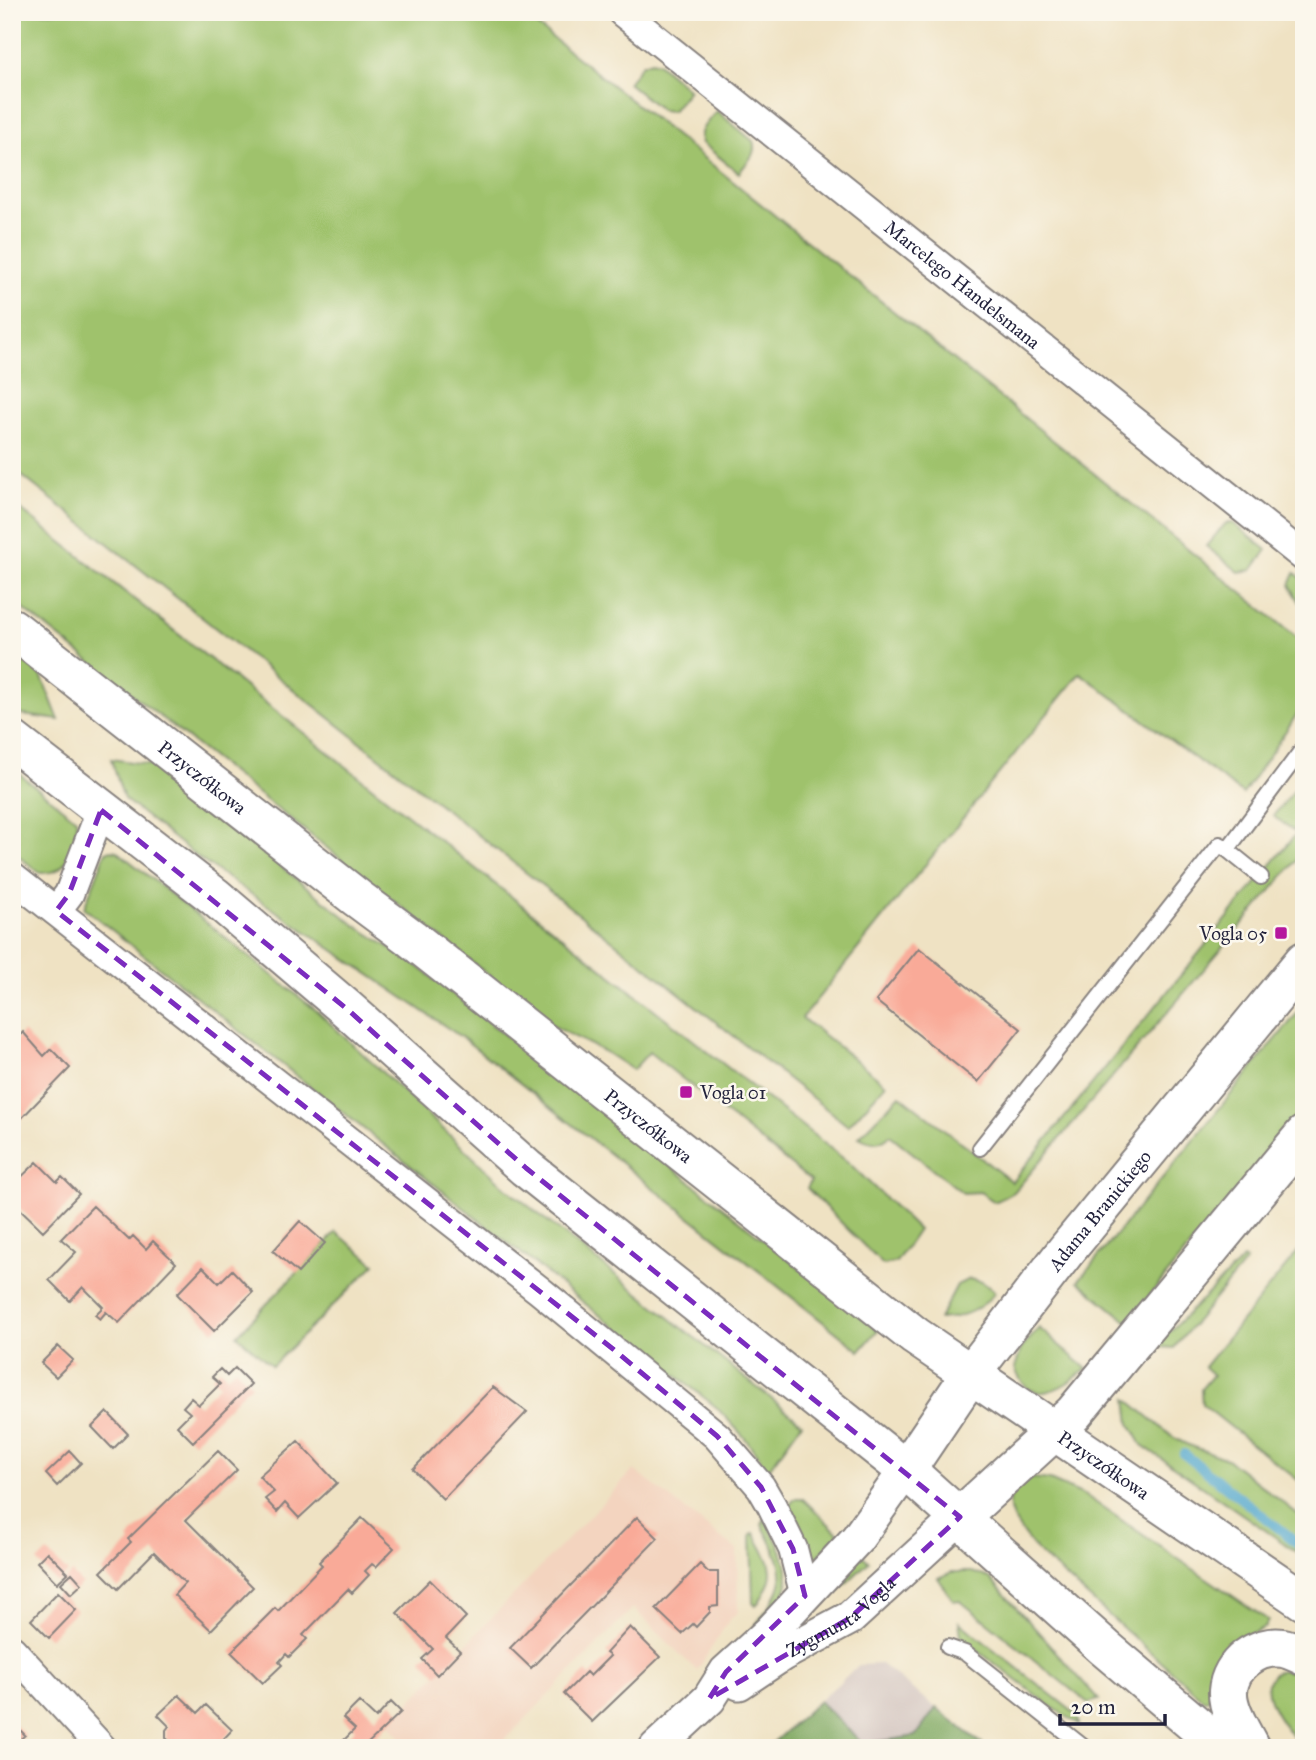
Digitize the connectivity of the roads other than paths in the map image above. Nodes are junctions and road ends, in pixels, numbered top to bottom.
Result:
1 (622, 12) edge
2 (1304, 557) edge
3 (12, 628) edge
4 (12, 740) edge
5 (1304, 747) edge
6 (102, 810) junction
7 (1227, 850) junction
8 (12, 877) edge
9 (1261, 877) dead end
10 (55, 911) junction
11 (1304, 961) edge
12 (1304, 1135) edge
13 (980, 1147) dead end
14 (971, 1375) junction
15 (1054, 1431) junction
16 (906, 1470) junction
17 (960, 1517) junction
18 (805, 1596) junction
19 (1304, 1601) edge
20 (948, 1647) dead end
21 (12, 1650) edge
22 (1304, 1656) edge
23 (709, 1699) junction
24 (102, 1748) edge
25 (656, 1748) edge
26 (1085, 1748) edge
27 (1223, 1748) edge
28 (1250, 1748) edge

1 - 2 street, Marcelego Handelsmana
3 - 14 main road, Przyczółkowa
4 - 6 main road
5 - 7 lane
6 - 10 street
6 - 16 main road
7 - 9 lane
7 - 13 lane
8 - 10 street
10 - 18 street
11 - 14 main road, Adama Branickiego
12 - 15 main road
14 - 15 main road, Przyczółkowa
14 - 16 main road, Adama Branickiego
15 - 17 main road
15 - 19 main road, Przyczółkowa
16 - 17 main road
16 - 18 street, Zygmunta Vogla
17 - 23 street, Zygmunta Vogla
17 - 27 main road
18 - 23 street, Zygmunta Vogla
20 - 26 lane
21 - 24 street
22 - 28 main road
23 - 25 street, Zygmunta Vogla

